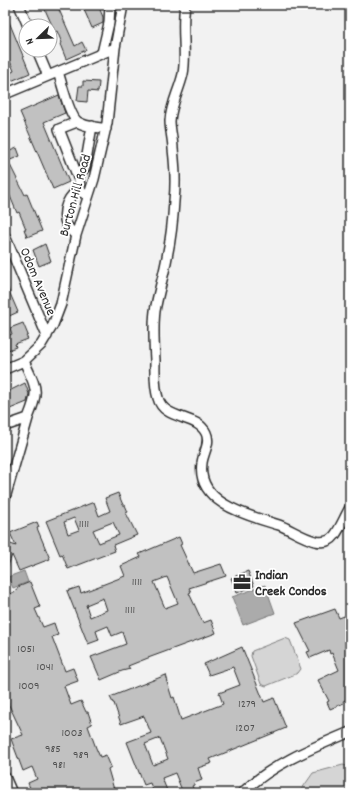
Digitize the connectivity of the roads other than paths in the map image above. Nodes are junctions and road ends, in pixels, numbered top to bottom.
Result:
1 (19, 5) edge
2 (110, 5) edge
3 (123, 5) edge
4 (185, 5) edge
5 (25, 18) edge
6 (115, 48) junction
7 (102, 54) junction
8 (40, 58) edge
9 (58, 72) junction
10 (48, 76) junction
11 (5, 94) edge
12 (77, 122) junction
13 (92, 126) junction
14 (106, 129) junction
15 (78, 177) junction
16 (85, 194) junction
17 (76, 235) junction
18 (5, 236) edge
19 (47, 336) junction
20 (24, 361) junction
21 (5, 369) edge
22 (28, 418) junction
23 (5, 426) edge
24 (5, 498) edge
25 (350, 508) edge
26 (350, 732) edge
27 (5, 777) edge
28 (12, 793) edge
29 (242, 793) edge

1 - 5 street
2 - 7 street
3 - 6 street, Burton Hill Road
4 - 25 street
6 - 7 street
6 - 14 street, Burton Hill Road
7 - 9 street
8 - 10 street
9 - 10 street
9 - 12 street
10 - 11 street
12 - 13 street
12 - 15 street
13 - 14 street
13 - 15 street
14 - 16 street, Burton Hill Road
15 - 16 street
16 - 17 street, Burton Hill Road
16 - 17 street
17 - 19 street, Burton Hill Road
18 - 19 street, Odom Avenue
19 - 20 street, Burton Hill Road
20 - 21 street, Burton Hill Road
20 - 22 street
22 - 23 street
22 - 24 street
26 - 29 street
27 - 28 street

